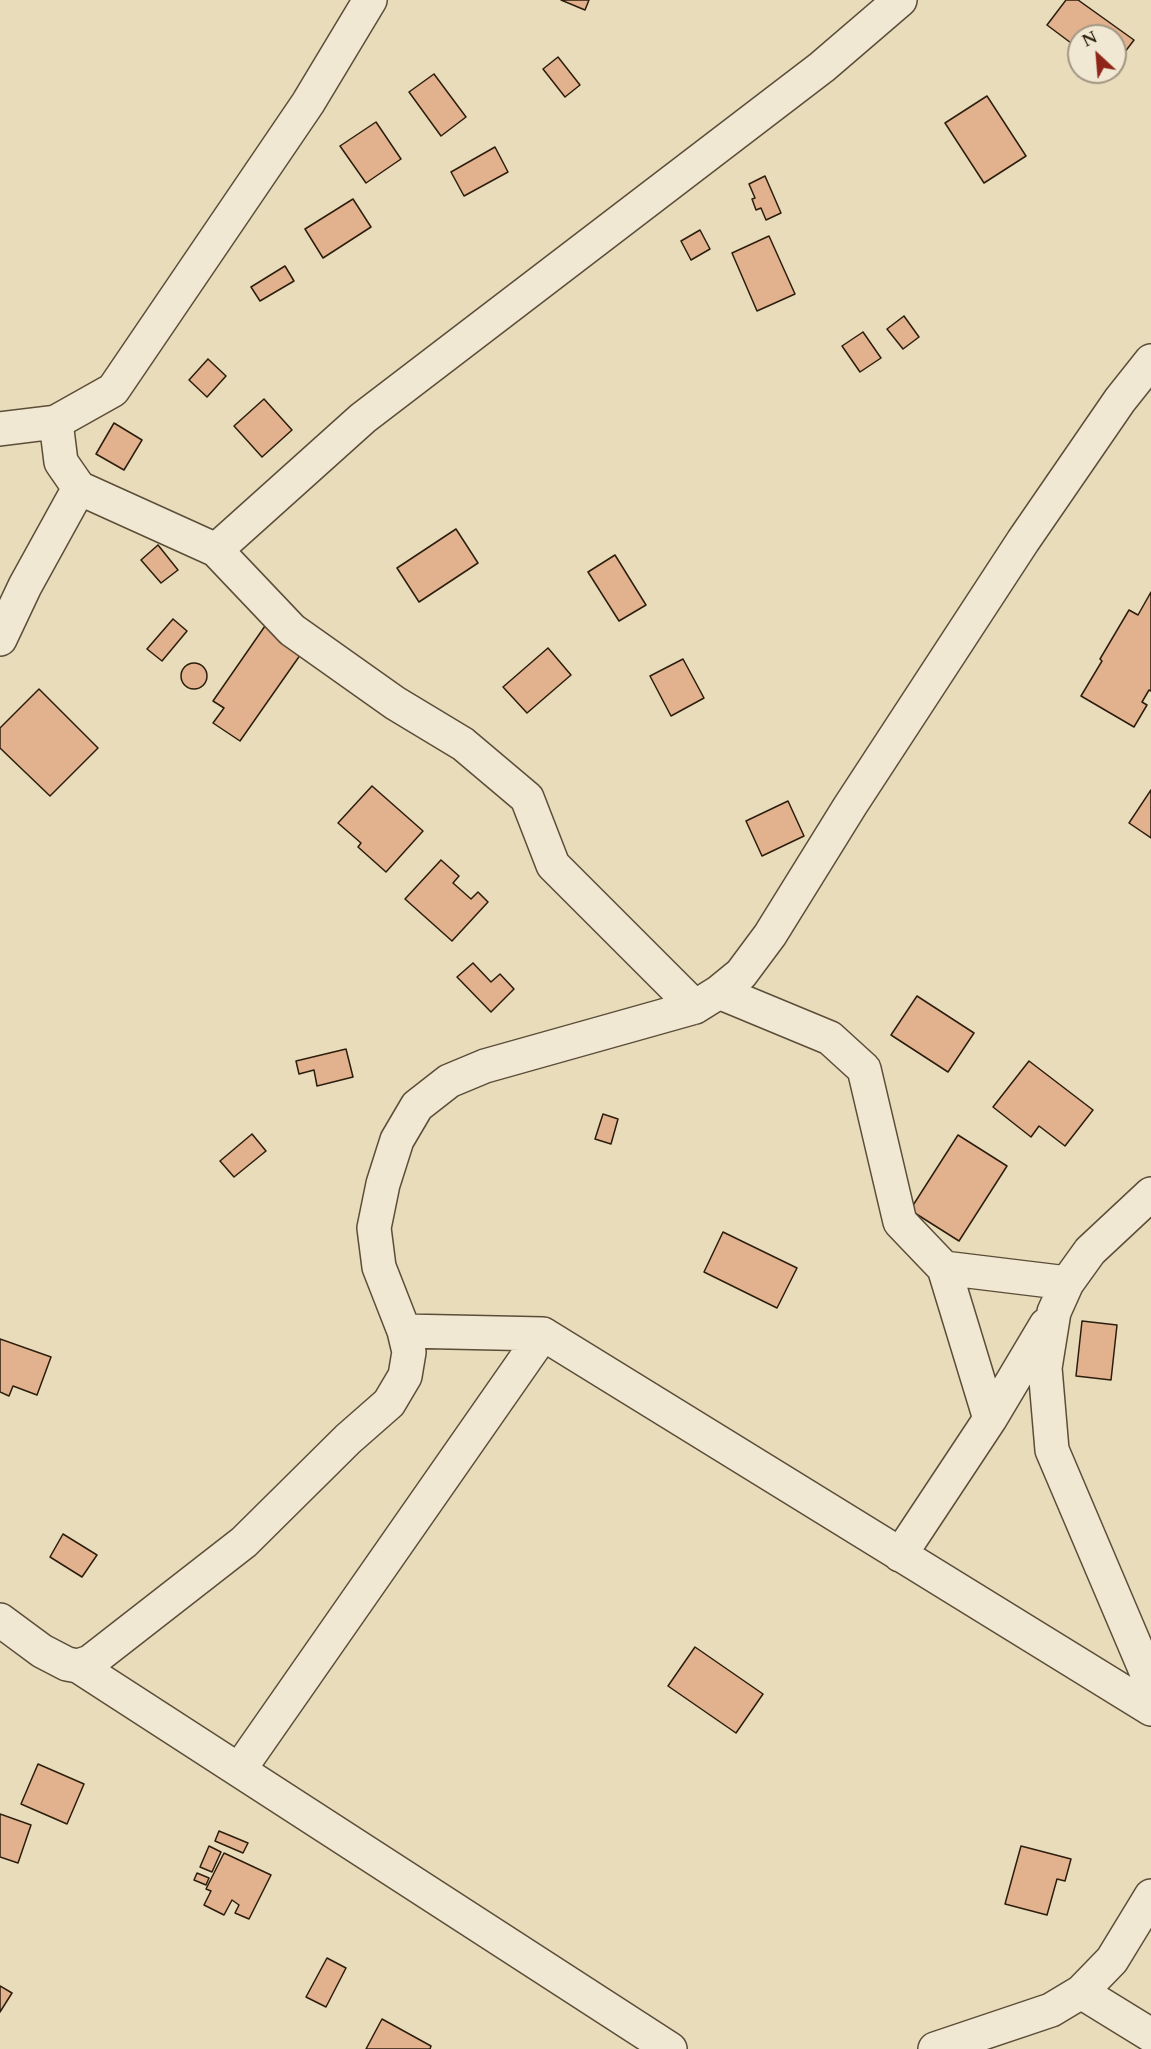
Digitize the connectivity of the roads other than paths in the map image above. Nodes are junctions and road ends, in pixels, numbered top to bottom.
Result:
1 (370, 0) edge
2 (900, 0) edge
3 (1151, 361) edge
4 (56, 422) junction
5 (0, 429) edge
6 (79, 488) junction
7 (216, 550) junction
8 (0, 639) edge
9 (707, 999) junction
10 (1151, 1194) edge
11 (944, 1268) junction
12 (1061, 1298) junction
13 (404, 1331) junction
14 (543, 1334) junction
15 (990, 1419) junction
16 (900, 1554) junction
17 (0, 1620) edge
18 (78, 1666) junction
19 (1151, 1683) edge
20 (1151, 1709) edge
21 (239, 1770) junction
22 (1151, 1896) edge
23 (1081, 1992) junction
24 (1151, 2035) edge
25 (670, 2049) edge
26 (935, 2049) edge

1 - 4 street
2 - 7 street
3 - 9 street
4 - 5 street
4 - 6 street
6 - 7 street
6 - 8 street
7 - 9 street
9 - 11 street
9 - 13 street
10 - 12 street
11 - 12 street
11 - 15 street
12 - 15 street
12 - 19 street
13 - 14 street
13 - 18 street
14 - 16 street
14 - 21 street
15 - 16 street
16 - 20 street
17 - 18 street
18 - 21 street
21 - 25 street
22 - 23 street
23 - 24 street
23 - 26 street

